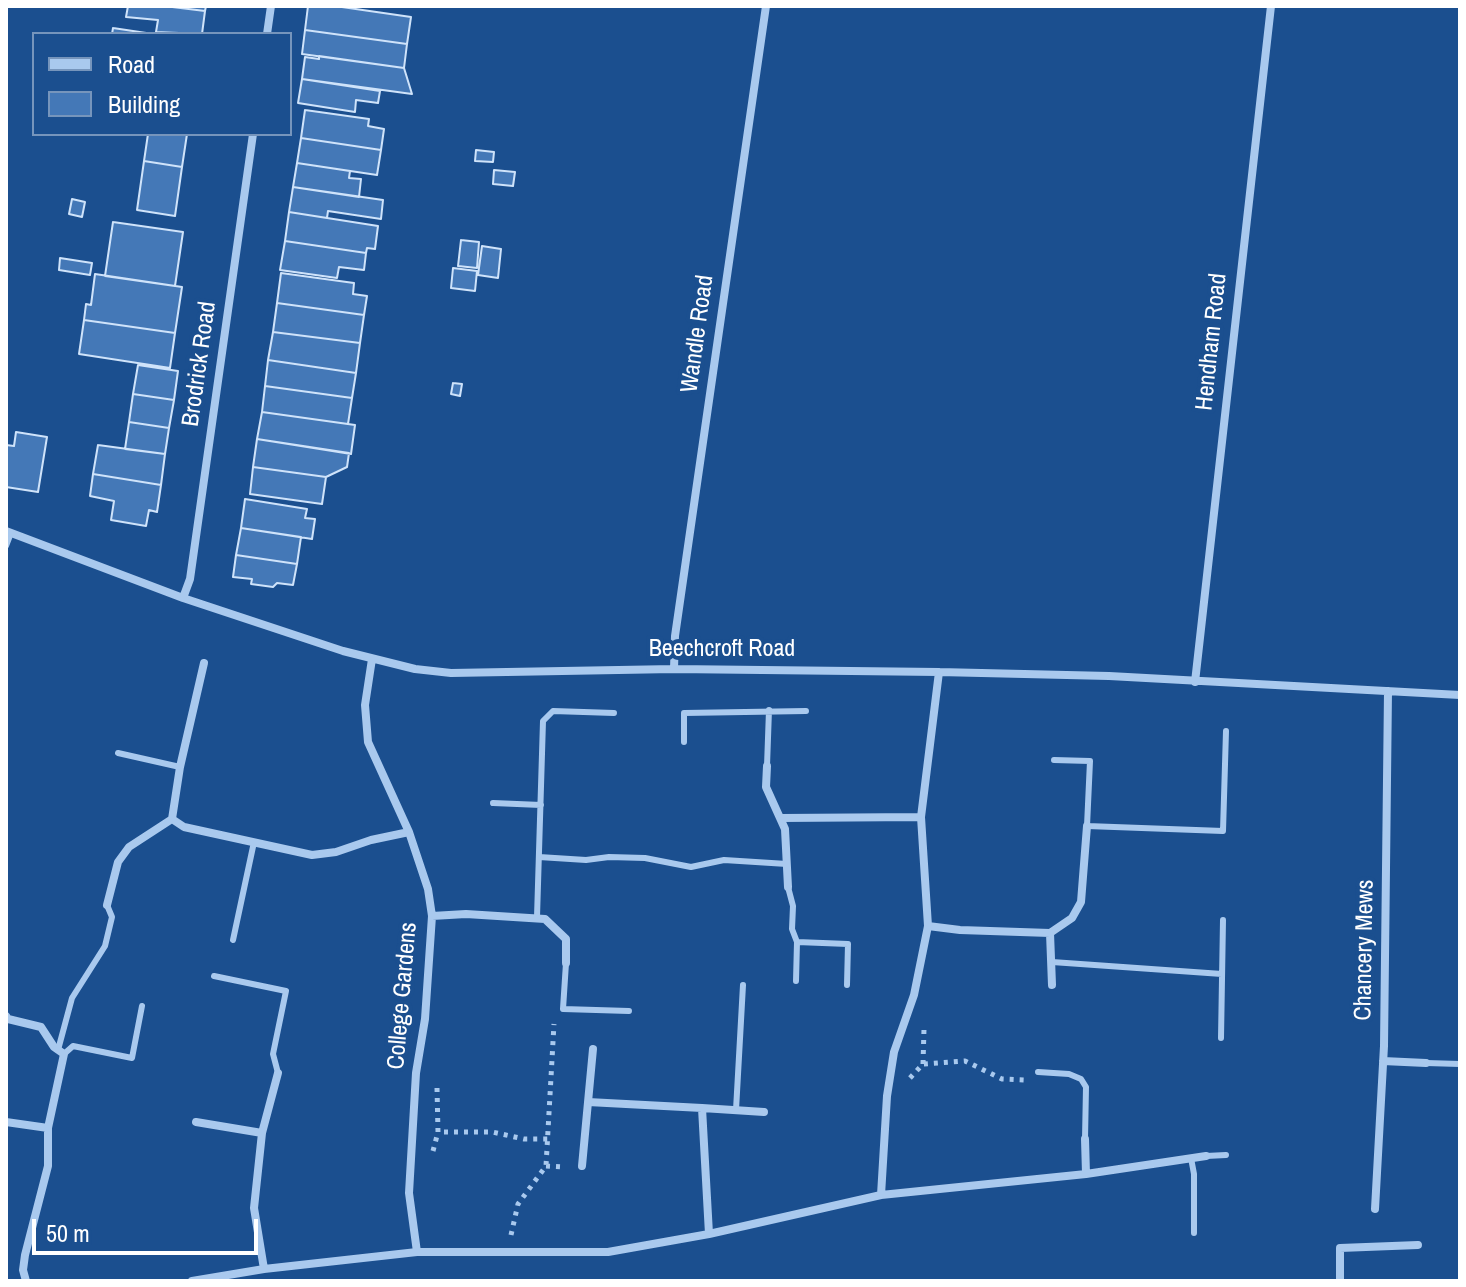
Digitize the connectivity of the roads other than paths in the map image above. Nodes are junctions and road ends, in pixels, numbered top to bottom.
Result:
1 (271, 6) edge
2 (766, 6) edge
3 (1271, 6) edge
4 (267, 32) edge
5 (253, 136) edge
6 (8, 532) edge
7 (6, 546) edge
8 (183, 598) junction
9 (372, 659) junction
10 (204, 663) dead end
11 (674, 669) junction
12 (939, 672) junction
13 (1195, 682) junction
14 (1388, 691) junction
15 (1460, 695) edge
16 (769, 710) junction
17 (806, 711) dead end
18 (614, 713) dead end
19 (1226, 731) dead end
20 (684, 742) dead end
21 (118, 753) dead end
22 (1054, 760) dead end
23 (767, 766) joint
24 (180, 767) junction
25 (493, 803) dead end
26 (541, 805) junction
27 (921, 817) junction
28 (781, 818) junction
29 (172, 819) junction
30 (1087, 826) junction
31 (409, 832) junction
32 (254, 842) junction
33 (539, 857) junction
34 (787, 864) junction
35 (788, 887) joint
36 (107, 905) joint
37 (432, 916) junction
38 (537, 917) junction
39 (1223, 920) dead end
40 (928, 926) junction
41 (1050, 933) junction
42 (233, 940) dead end
43 (797, 942) junction
44 (1052, 962) junction
45 (566, 963) joint
46 (1222, 974) junction
47 (214, 976) dead end
48 (796, 981) dead end
49 (743, 985) dead end
50 (847, 985) dead end
51 (1052, 985) dead end
52 (142, 1006) dead end
53 (629, 1011) dead end
54 (6, 1016) edge
55 (1221, 1038) dead end
56 (593, 1049) dead end
57 (61, 1052) junction
58 (1383, 1061) junction
59 (1426, 1063) joint
60 (1460, 1064) edge
61 (1038, 1072) road end
62 (278, 1073) joint
63 (588, 1102) junction
64 (702, 1108) junction
65 (736, 1110) junction
66 (764, 1112) dead end
67 (6, 1122) edge
68 (196, 1122) dead end
69 (48, 1128) junction
70 (262, 1133) junction
71 (1085, 1139) joint
72 (1226, 1155) dead end
73 (1206, 1156) joint
74 (1191, 1158) junction
75 (582, 1166) dead end
76 (1086, 1174) junction
77 (881, 1195) junction
78 (1375, 1209) dead end
79 (1194, 1233) dead end
80 (709, 1234) junction
81 (1418, 1245) dead end
82 (417, 1252) junction
83 (264, 1269) junction
84 (26, 1281) edge
85 (192, 1281) edge
86 (1340, 1281) edge

1 - 4 street
2 - 11 street, Wandle Road
3 - 13 street, Hendham Road
5 - 8 street, Brodrick Road
6 - 7 lane
6 - 8 street, Beechcroft Road
8 - 9 street, Beechcroft Road
9 - 11 street, Beechcroft Road
9 - 31 street, College Gardens
10 - 24 street
11 - 12 street, Beechcroft Road
12 - 13 street, Beechcroft Road
12 - 27 street
13 - 14 street, Beechcroft Road
14 - 15 street, Beechcroft Road
14 - 58 street, Chancery Mews
16 - 17 lane
16 - 20 lane
16 - 23 lane
18 - 26 lane
19 - 30 lane
21 - 24 lane
22 - 30 lane
23 - 28 street
24 - 29 street
25 - 26 lane
26 - 33 lane
27 - 28 street
27 - 40 street
28 - 34 street
29 - 32 street
29 - 36 street
30 - 41 street
31 - 32 street
31 - 37 street, College Gardens
32 - 42 lane
33 - 34 lane
33 - 38 lane
34 - 35 street
35 - 43 lane
36 - 57 lane
37 - 38 street
37 - 82 street, College Gardens
38 - 45 street
39 - 46 lane
40 - 41 street
40 - 77 street
41 - 44 street
43 - 48 lane
43 - 50 lane
44 - 46 lane
44 - 51 street
45 - 53 lane
46 - 55 lane
47 - 62 lane
49 - 65 lane
52 - 57 lane
54 - 57 street
56 - 63 street
57 - 69 street
58 - 59 street
58 - 78 street, Chancery Mews
59 - 60 lane
61 - 71 lane
62 - 70 street
63 - 64 street
63 - 75 street
64 - 65 street
64 - 80 street
65 - 66 street
67 - 69 street
68 - 70 street
69 - 84 street
70 - 83 street
71 - 76 street
72 - 73 lane
73 - 74 street
74 - 76 street
74 - 79 lane
76 - 77 street
77 - 80 street
80 - 82 street
81 - 86 street
82 - 83 street
83 - 85 street

